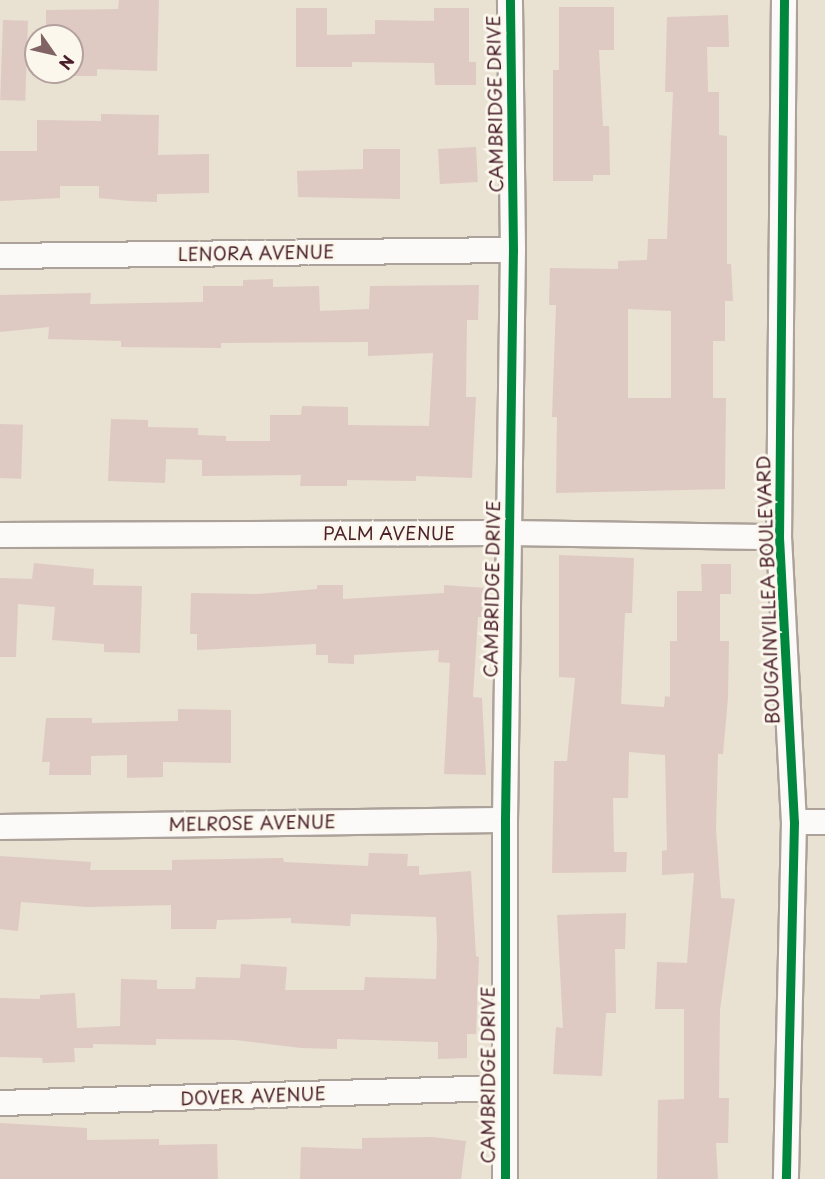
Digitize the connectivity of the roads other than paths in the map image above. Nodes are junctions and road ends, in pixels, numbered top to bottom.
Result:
1 (510, 0) edge
2 (784, 0) edge
3 (513, 250) junction
4 (0, 256) edge
5 (510, 533) junction
6 (0, 535) edge
7 (779, 537) junction
8 (505, 819) junction
9 (794, 822) junction
10 (825, 822) edge
11 (0, 827) edge
12 (505, 1088) junction
13 (0, 1103) edge
14 (505, 1179) edge
15 (786, 1179) edge

1 - 3 street, CAMBRIDGE DRIVE
2 - 7 street, BOUGAINVILLEA BOULEVARD
3 - 4 street, LENORA AVENUE
3 - 5 street, CAMBRIDGE DRIVE
5 - 6 street, PALM AVENUE
5 - 7 street, PALM AVENUE
5 - 8 street, CAMBRIDGE DRIVE
7 - 9 street, BOUGAINVILLEA BOULEVARD
8 - 11 street, MELROSE AVENUE
8 - 12 street, CAMBRIDGE DRIVE
9 - 10 street
9 - 15 street, BOUGAINVILLEA BOULEVARD
12 - 13 street, DOVER AVENUE
12 - 14 street, CAMBRIDGE DRIVE

